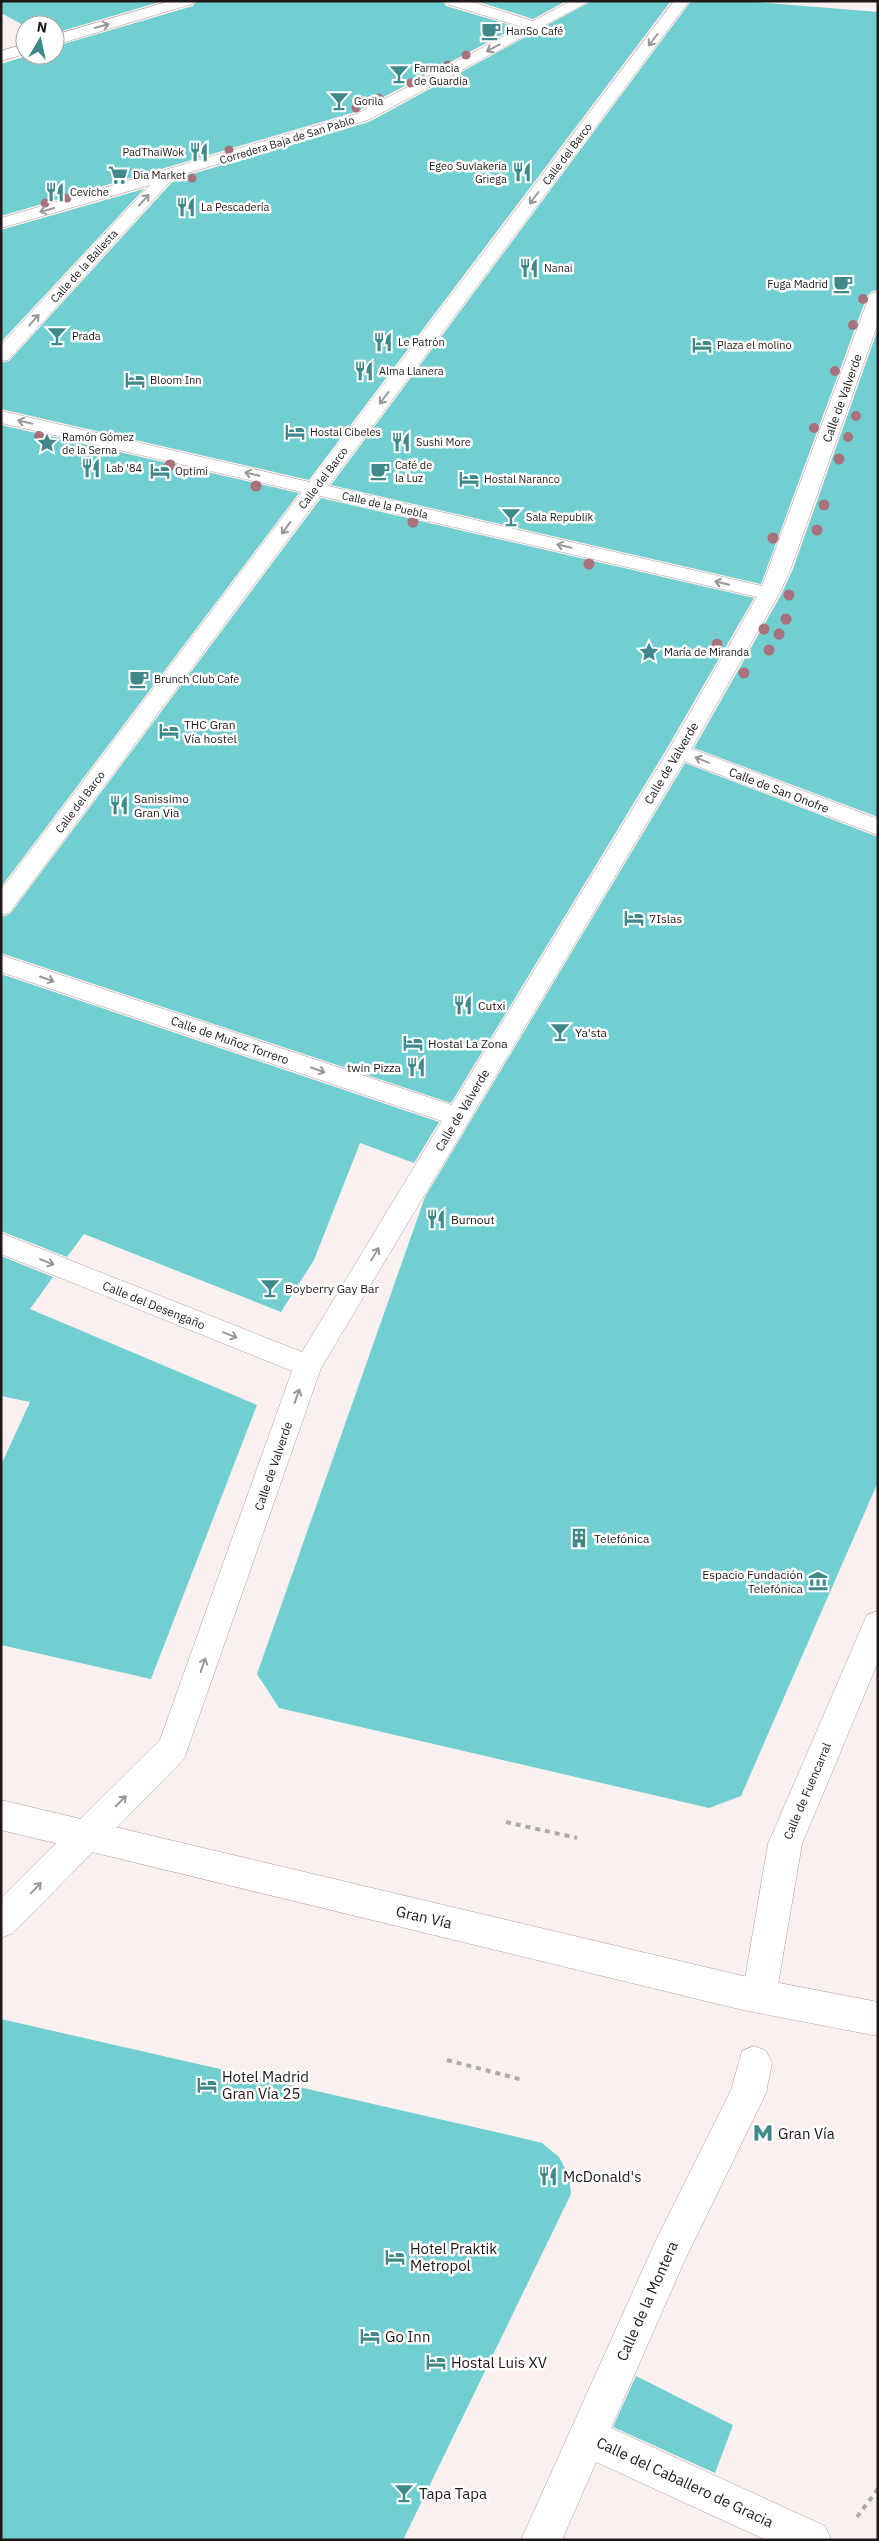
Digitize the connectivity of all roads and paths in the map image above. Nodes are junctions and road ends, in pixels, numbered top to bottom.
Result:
1 (187, 1) edge
2 (452, 1) edge
3 (584, 1) edge
4 (682, 1) edge
5 (534, 26) junction
6 (65, 37) edge
7 (15, 52) edge
8 (1, 56) edge
9 (166, 176) junction
10 (1, 223) edge
11 (878, 297) edge
12 (1, 356) edge
13 (1, 417) edge
14 (315, 489) junction
15 (769, 594) junction
16 (680, 751) junction
17 (878, 828) edge
18 (1, 907) edge
19 (1, 963) edge
20 (458, 1117) junction
21 (1, 1243) edge
22 (308, 1366) junction
23 (878, 1624) edge
24 (1, 1816) edge
25 (506, 1822) dead end
26 (86, 1836) junction
27 (577, 1838) dead end
28 (1, 1922) edge
29 (759, 1996) junction
30 (878, 2019) edge
31 (447, 2060) dead end
32 (754, 2063) dead end
33 (523, 2080) dead end
34 (586, 2437) junction
35 (541, 2540) edge
36 (811, 2540) edge

6 -> 1 street
2 - 5 street
3 - 5 street, Corredera Baja de San Pablo
4 -> 14 street, Calle del Barco
5 -> 9 street, Corredera Baja de San Pablo
7 - 8 street
9 -> 10 street, Corredera Baja de San Pablo
12 -> 9 street, Calle de la Ballesta
11 - 15 street, Calle de Valverde
14 -> 13 street, Calle de la Puebla
15 -> 14 street, Calle de la Puebla
14 -> 18 street, Calle del Barco
15 - 16 street, Calle de Valverde
17 -> 16 street, Calle de San Onofre
16 - 20 street, Calle de Valverde
19 -> 20 street, Calle de Muñoz Torrero
22 -> 20 street, Calle de Valverde
21 -> 22 street, Calle del Desengaño
26 -> 22 street, Calle de Valverde
23 - 29 street, Calle de Fuencarral
24 - 26 street, Gran Vía
25 - 27 path
28 -> 26 street, Calle de Valverde
26 - 29 street, Gran Vía
29 - 30 street, Gran Vía
31 - 33 path
32 - 34 street, Calle de la Montera
34 - 35 street, Calle de la Montera
34 - 36 street, Calle del Caballero de Gracia

